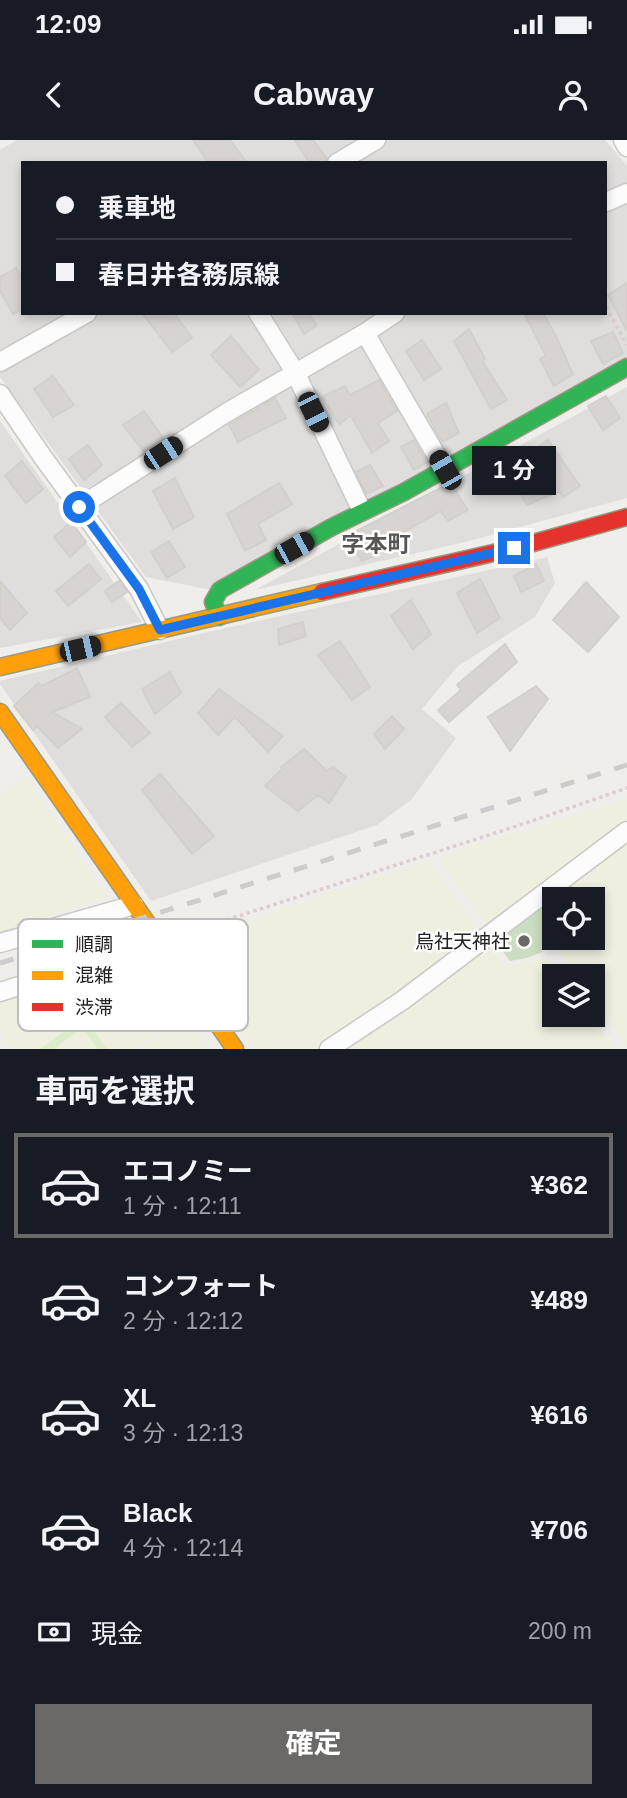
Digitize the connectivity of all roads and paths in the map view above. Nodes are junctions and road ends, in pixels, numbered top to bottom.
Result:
1 (376, 140) edge
2 (623, 140) edge
3 (627, 147) edge
4 (340, 161) edge
5 (627, 193) edge
6 (607, 202) edge
7 (607, 309) edge
8 (83, 315) edge
9 (259, 315) edge
10 (393, 315) edge
11 (365, 333) junction
12 (627, 345) edge
13 (0, 362) edge
14 (627, 367) edge
15 (295, 372) junction
16 (0, 394) edge
17 (445, 470) junction
18 (79, 507) junction
19 (362, 511) junction
20 (627, 517) edge
21 (219, 617) junction
22 (160, 630) junction
23 (0, 667) edge
24 (0, 712) edge
25 (627, 788) edge
26 (627, 831) edge
27 (134, 905) junction
28 (85, 919) edge
29 (144, 919) edge
30 (230, 919) edge
31 (18, 938) edge
32 (0, 943) edge
33 (18, 986) edge
34 (0, 992) edge
35 (222, 1031) edge
36 (235, 1049) edge
37 (329, 1049) edge

1 - 4 street
2 - 3 street
5 - 6 street
7 - 12 path
8 - 13 street
9 - 15 street
10 - 11 street
11 - 15 street
11 - 17 street
14 - 17 street
15 - 18 street
15 - 19 street
16 - 18 street
17 - 19 street
18 - 22 street
19 - 21 street
20 - 21 street
21 - 22 street
22 - 23 street
24 - 27 street
25 - 30 path
26 - 37 street
27 - 28 street
27 - 29 street
31 - 32 street
33 - 34 street
35 - 36 street

